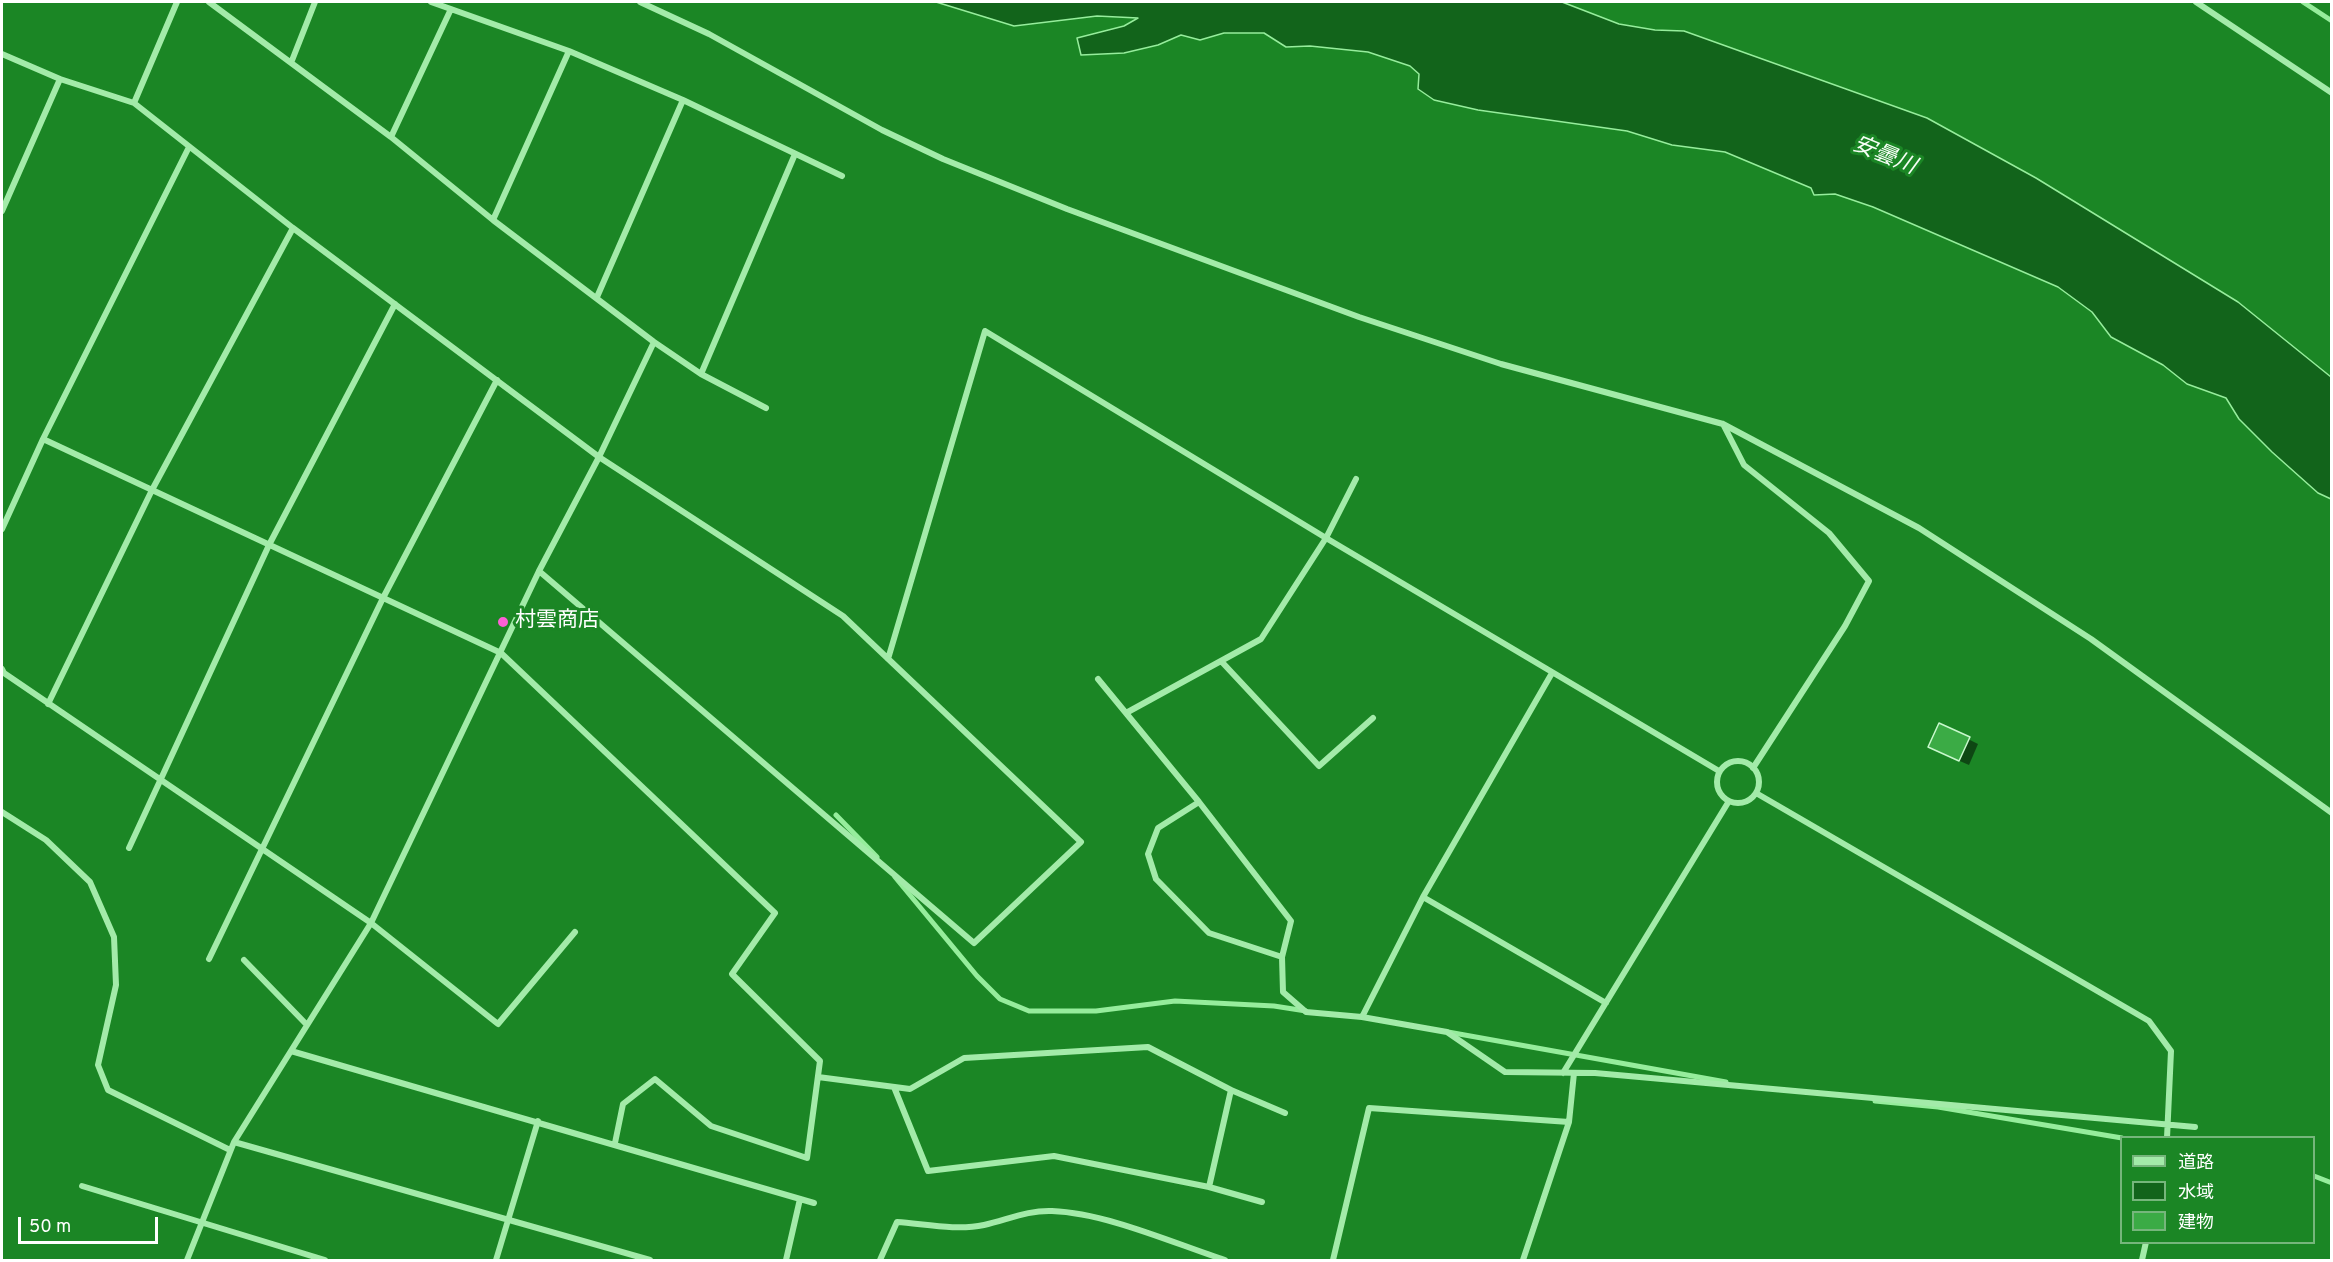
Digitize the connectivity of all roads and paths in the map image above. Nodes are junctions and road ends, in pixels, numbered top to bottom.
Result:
1 (177, 2) edge
2 (208, 2) edge
3 (315, 2) edge
4 (431, 2) edge
5 (640, 2) edge
6 (2196, 2) edge
7 (451, 9) junction
8 (569, 51) junction
9 (2, 54) edge
10 (291, 63) junction
11 (60, 79) junction
12 (2331, 93) edge
13 (682, 100) junction
14 (134, 103) junction
15 (391, 137) junction
16 (189, 147) junction
17 (795, 154) junction
18 (842, 176) dead end
19 (2, 212) edge
20 (493, 220) junction
21 (293, 228) junction
22 (597, 297) junction
23 (395, 304) junction
24 (654, 342) junction
25 (701, 374) junction
26 (497, 380) junction
27 (766, 408) dead end
28 (1723, 424) junction
29 (43, 439) junction
30 (599, 457) junction
31 (1356, 478) dead end
32 (152, 490) junction
33 (2, 529) edge
34 (1326, 538) junction
35 (270, 545) junction
36 (539, 571) junction
37 (383, 598) junction
38 (501, 653) junction
39 (888, 659) junction
40 (1221, 661) junction
41 (2, 669) edge
42 (1552, 673) junction
43 (1098, 679) dead end
44 (48, 704) junction
45 (1126, 713) junction
46 (1373, 718) dead end
47 (1753, 768) junction
48 (1719, 771) junction
49 (160, 781) junction
50 (1756, 793) junction
51 (1729, 801) junction
52 (1199, 802) junction
53 (2, 812) edge
54 (2331, 813) edge
55 (129, 848) dead end
56 (263, 849) junction
57 (1423, 897) junction
58 (371, 923) junction
59 (575, 932) dead end
60 (1282, 957) junction
61 (209, 959) dead end
62 (244, 960) dead end
63 (1606, 1003) junction
64 (1362, 1017) junction
65 (307, 1025) junction
66 (291, 1051) junction
67 (1563, 1073) junction
68 (1574, 1073) junction
69 (818, 1077) junction
70 (894, 1087) junction
71 (1231, 1090) junction
72 (1285, 1113) dead end
73 (538, 1121) junction
74 (1569, 1122) junction
75 (2169, 1125) junction
76 (2195, 1127) dead end
77 (2167, 1136) edge
78 (234, 1142) junction
79 (615, 1143) junction
80 (230, 1150) junction
81 (82, 1186) dead end
82 (1209, 1187) junction
83 (800, 1199) junction
84 (1262, 1202) dead end
85 (814, 1203) dead end
86 (508, 1220) junction
87 (202, 1222) junction
88 (2146, 1244) edge
89 (187, 1260) edge
90 (325, 1260) edge
91 (496, 1260) edge
92 (650, 1260) edge
93 (786, 1260) edge
94 (880, 1260) edge
95 (1224, 1260) edge
96 (1333, 1260) edge
97 (1523, 1260) edge
98 (2142, 1260) edge

1 - 14 street
2 - 10 street
3 - 10 street
4 - 7 street
5 - 28 street
6 - 12 street
7 - 8 street
7 - 15 street
8 - 13 street
8 - 20 street
9 - 11 street
10 - 15 street
11 - 14 street
11 - 19 street
13 - 17 street
13 - 22 street
14 - 16 street
15 - 20 street
16 - 21 street
16 - 29 street
17 - 18 street
17 - 25 street
20 - 22 street
21 - 23 street
21 - 32 street
22 - 24 street
23 - 26 street
23 - 35 street
24 - 25 street
24 - 30 street
25 - 27 street
26 - 30 street
26 - 37 street
28 - 47 street
28 - 54 street
29 - 32 street
29 - 33 street
30 - 36 street
30 - 39 street
31 - 34 street
32 - 35 street
32 - 44 street
34 - 39 street
34 - 40 street
34 - 42 street
35 - 37 street
35 - 49 street
36 - 38 street
36 - 39 street
37 - 38 street
37 - 56 street
38 - 58 street
38 - 69 street
40 - 45 street
40 - 46 street
41 - 44 street
42 - 48 street
42 - 57 street
43 - 45 street
44 - 49 street
45 - 52 street
47 - 48 street
47 - 50 street
48 - 51 street
49 - 55 street
49 - 56 street
50 - 51 street
50 - 75 street
51 - 63 street
52 - 60 street
52 - 60 street
53 - 80 street
56 - 58 street
56 - 61 street
57 - 63 street
57 - 64 street
58 - 59 street
58 - 65 street
60 - 64 street
62 - 65 street
63 - 67 street
64 - 67 street
65 - 66 street
66 - 73 street
66 - 78 street
67 - 68 street
68 - 74 street
68 - 75 street
69 - 70 street
69 - 79 street
70 - 71 street
70 - 82 street
71 - 72 street
71 - 82 street
73 - 79 street
73 - 86 street
74 - 96 street
74 - 97 street
75 - 76 street
75 - 77 street
78 - 80 street
78 - 86 street
79 - 83 street
80 - 87 street
81 - 87 street
82 - 84 street
83 - 85 street
83 - 93 street
86 - 91 street
86 - 92 street
87 - 89 street
87 - 90 street
88 - 98 street
94 - 95 street

